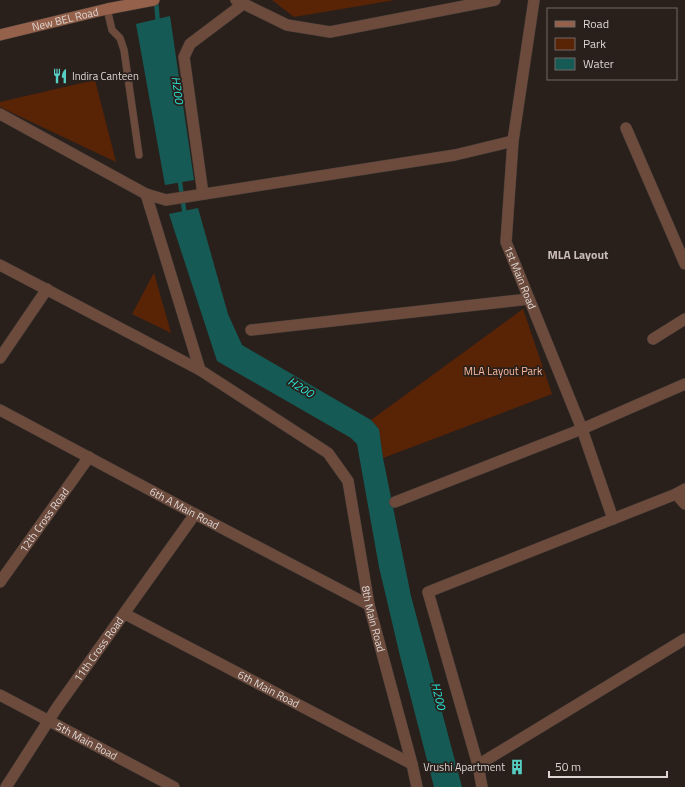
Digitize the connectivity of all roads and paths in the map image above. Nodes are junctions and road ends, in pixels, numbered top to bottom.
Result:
1 (154, 0) edge
2 (495, 0) edge
3 (534, 0) edge
4 (239, 2) edge
5 (107, 9) junction
6 (0, 35) edge
7 (0, 114) edge
8 (626, 128) dead end
9 (513, 141) junction
10 (139, 155) dead end
11 (146, 194) junction
12 (199, 194) junction
13 (685, 264) edge
14 (0, 265) edge
15 (47, 289) junction
16 (529, 299) junction
17 (685, 319) edge
18 (251, 330) dead end
19 (653, 339) dead end
20 (0, 358) edge
21 (200, 370) junction
22 (685, 384) edge
23 (0, 410) edge
24 (582, 429) junction
25 (89, 457) junction
26 (681, 492) edge
27 (395, 502) dead end
28 (685, 504) edge
29 (195, 514) junction
30 (613, 519) junction
31 (0, 582) edge
32 (369, 605) junction
33 (124, 614) junction
34 (685, 639) edge
35 (0, 695) edge
36 (48, 721) junction
37 (412, 764) junction
38 (478, 765) junction
39 (159, 783) edge
40 (6, 787) edge
41 (174, 787) edge
42 (417, 787) edge
43 (482, 787) edge

1 - 5 main road, New BEL Road
2 - 4 street
3 - 9 street, 1st Main Road
4 - 12 street
5 - 6 main road, New BEL Road
5 - 10 lane
7 - 11 street
8 - 13 street
9 - 12 street
9 - 16 street, 1st Main Road
11 - 12 street
11 - 21 street
14 - 15 street
15 - 20 street
15 - 21 street
16 - 18 street
16 - 24 street, 1st Main Road
17 - 19 street
21 - 32 street, 8th Main Road
22 - 24 street
23 - 25 street, 6th A Main Road
24 - 27 street
24 - 30 street, 1st Main Road
25 - 29 street, 6th A Main Road
25 - 31 street, 12th Cross Road
26 - 28 street
26 - 30 street
29 - 32 street, 6th A Main Road
29 - 33 street, 11th Cross Road
30 - 38 street
32 - 37 street, 8th Main Road
33 - 36 street, 11th Cross Road
33 - 37 street, 6th Main Road
34 - 38 street
35 - 36 street, 5th Main Road
36 - 39 street, 5th Main Road
36 - 40 street, 11th Cross Road
37 - 42 street, 8th Main Road
38 - 43 street
39 - 41 street, 5th Main Road

